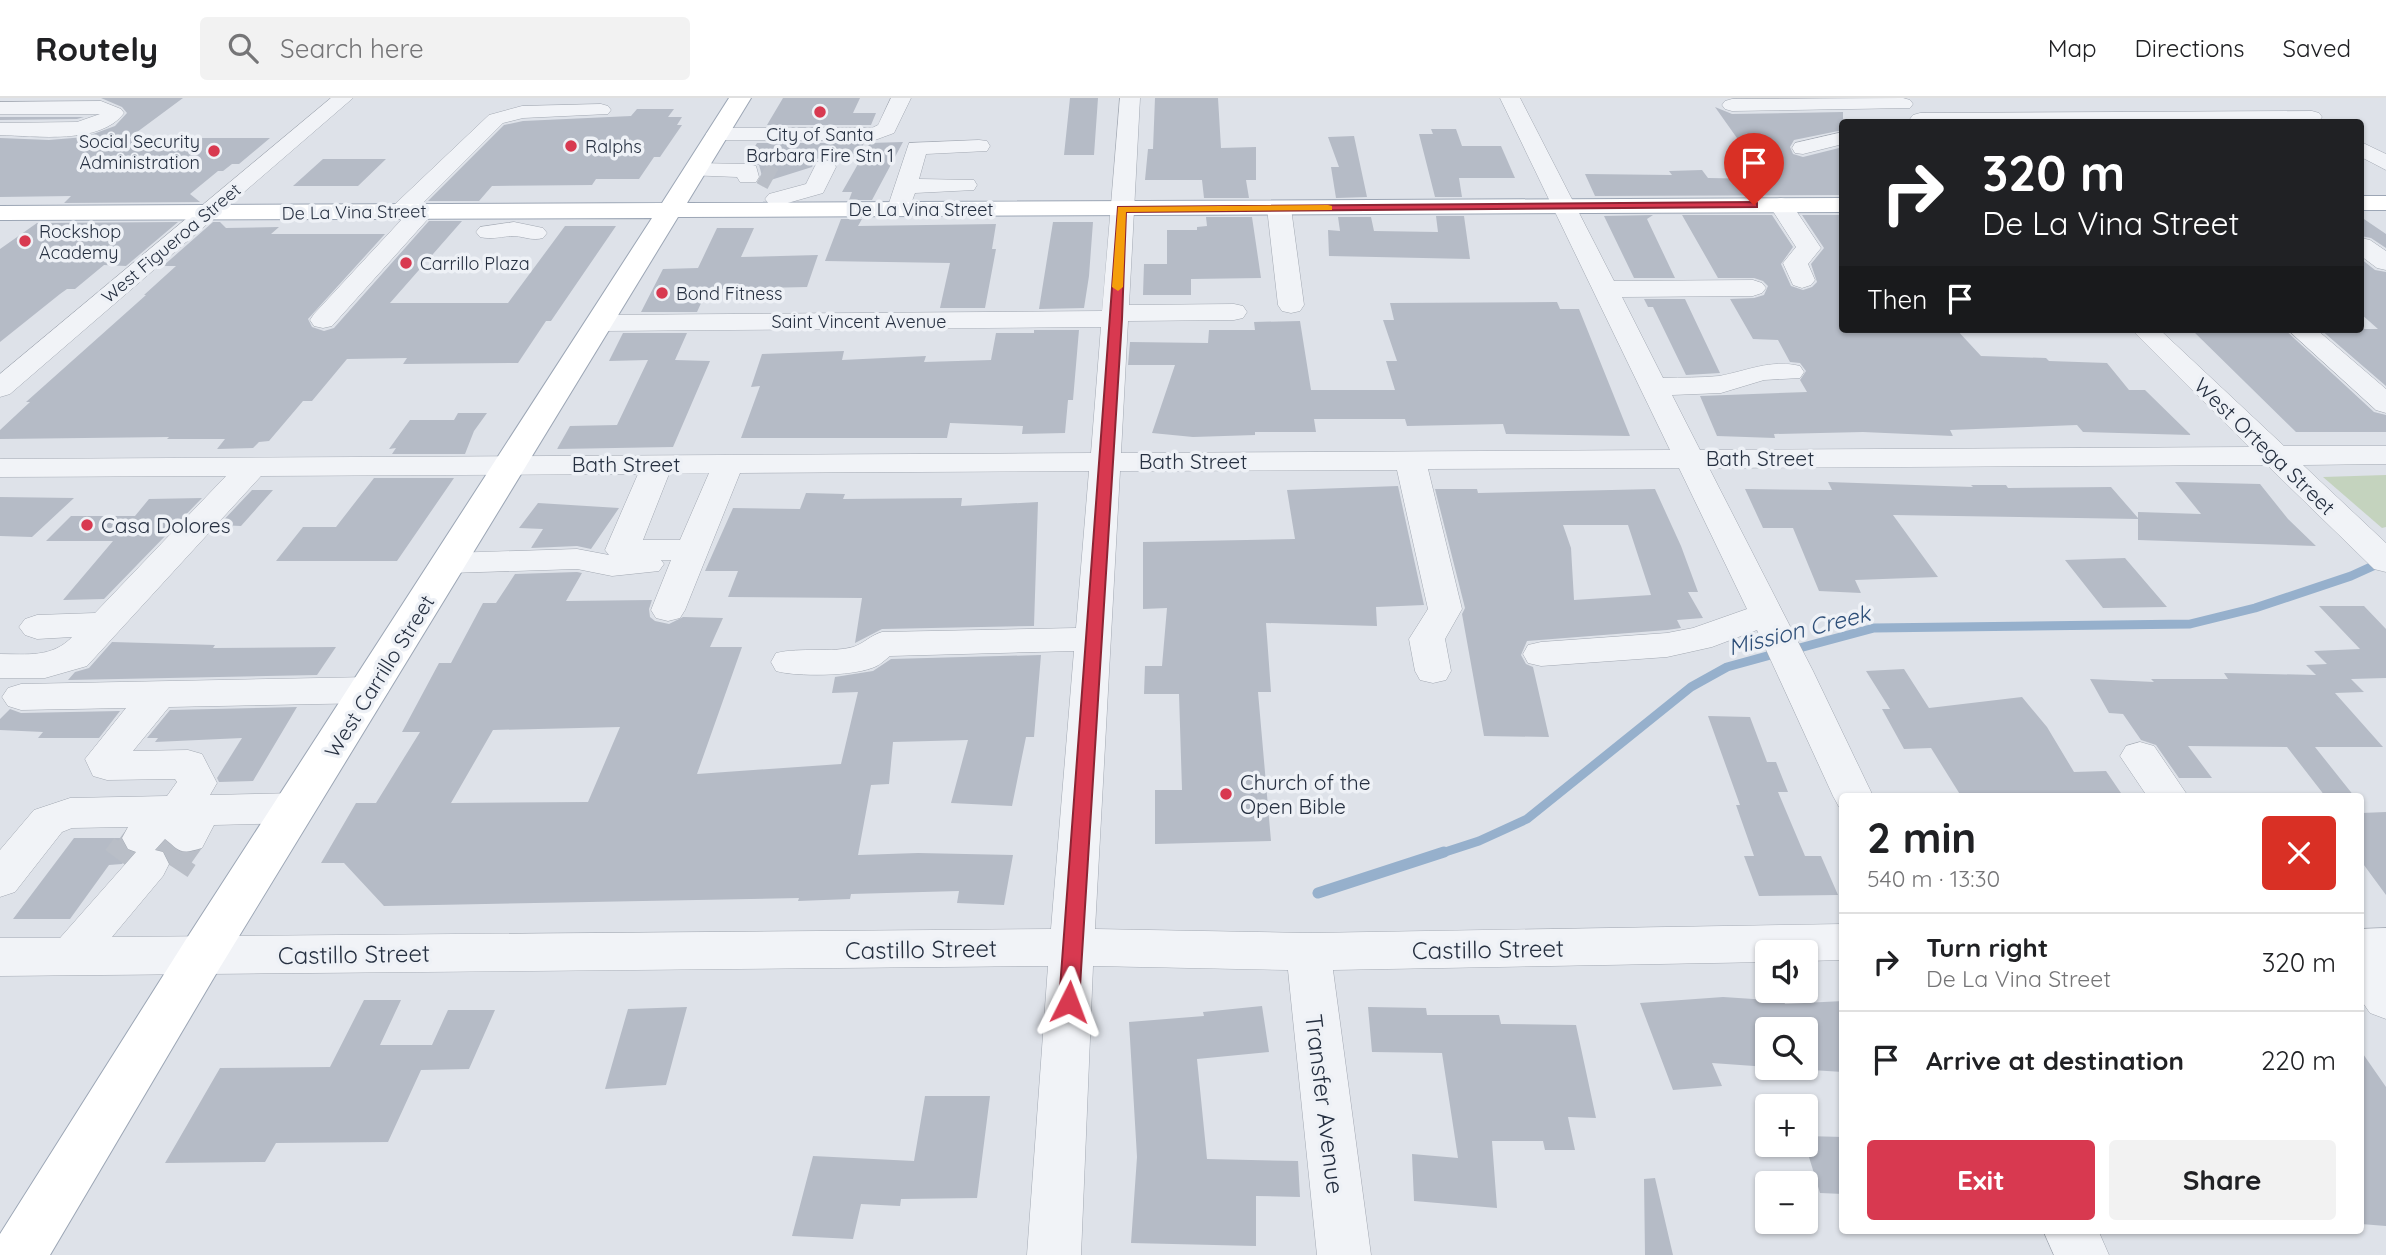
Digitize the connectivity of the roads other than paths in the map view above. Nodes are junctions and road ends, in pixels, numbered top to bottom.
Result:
1 (343, 98) edge
2 (740, 98) edge
3 (901, 98) edge
4 (1130, 98) edge
5 (1510, 98) edge
6 (2282, 98) edge
7 (1900, 101) edge
8 (1732, 105) dead end
9 (0, 107) edge
10 (601, 110) dead end
11 (1919, 119) edge
12 (2314, 119) edge
13 (0, 129) edge
14 (717, 134) junction
15 (1839, 139) edge
16 (2364, 139) edge
17 (2386, 139) edge
18 (1803, 148) dead end
19 (2364, 150) edge
20 (977, 154) dead end
21 (2386, 163) edge
22 (825, 167) dead end
23 (695, 170) junction
24 (764, 185) junction
25 (966, 185) dead end
26 (906, 187) junction
27 (2364, 203) edge
28 (2386, 203) edge
29 (1781, 205) junction
30 (1839, 205) edge
31 (1563, 206) junction
32 (1279, 208) junction
33 (1121, 209) junction
34 (671, 210) junction
35 (412, 211) junction
36 (0, 213) edge
37 (205, 213) junction
38 (488, 232) dead end
39 (535, 233) dead end
40 (2364, 248) edge
41 (2364, 256) edge
42 (2385, 267) edge
43 (1802, 280) dead end
44 (1753, 288) dead end
45 (1604, 289) junction
46 (1291, 305) dead end
47 (1234, 312) dead end
48 (1116, 316) junction
49 (323, 320) dead end
50 (601, 323) junction
51 (2148, 333) edge
52 (2305, 333) edge
53 (1790, 372) dead end
54 (1653, 387) junction
55 (0, 388) edge
56 (2386, 404) edge
57 (2275, 455) junction
58 (2386, 455) edge
59 (1688, 459) junction
60 (1410, 460) junction
61 (1105, 462) junction
62 (658, 464) junction
63 (728, 464) junction
64 (512, 465) junction
65 (252, 467) junction
66 (0, 468) edge
67 (690, 556) junction
68 (2386, 562) edge
69 (450, 563) junction
70 (668, 610) dead end
71 (1768, 618) junction
72 (104, 624) junction
73 (37, 627) dead end
74 (1094, 639) junction
75 (1541, 654) dead end
76 (789, 662) dead end
77 (0, 666) edge
78 (45, 666) junction
79 (1433, 671) dead end
80 (370, 690) junction
81 (157, 696) junction
82 (11, 705) edge
83 (2140, 756) dead end
84 (1852, 793) edge
85 (2166, 793) edge
86 (296, 808) junction
87 (161, 844) junction
88 (0, 880) edge
89 (1839, 942) edge
90 (2386, 946) edge
91 (2364, 947) edge
92 (1072, 948) junction
93 (1310, 953) junction
94 (202, 955) junction
95 (0, 957) edge
96 (72, 957) junction
97 (2364, 968) edge
98 (2386, 999) edge
99 (2071, 1234) edge
100 (19, 1255) edge
101 (1054, 1255) edge
102 (1344, 1255) edge
103 (2082, 1255) edge

1 - 37 street, West Figueroa Street
2 - 14 main road, West Carrillo Street
3 - 14 street
4 - 33 street
5 - 31 street
6 - 12 street
7 - 8 street
7 - 11 street
9 - 13 street
10 - 35 street
14 - 23 main road, West Carrillo Street
15 - 18 street
16 - 17 street
19 - 21 street
20 - 26 street
22 - 24 street
23 - 24 street
23 - 34 main road, West Carrillo Street
24 - 26 main road, De La Vina Street
24 - 34 main road, De La Vina Street
25 - 26 street
26 - 33 main road, De La Vina Street
27 - 28 main road
29 - 30 main road, De La Vina Street
29 - 31 main road, De La Vina Street
29 - 43 street
31 - 32 main road, De La Vina Street
31 - 45 street
32 - 33 main road, De La Vina Street
32 - 46 street
33 - 48 street
34 - 35 main road, De La Vina Street
34 - 50 main road, West Carrillo Street
35 - 37 main road, De La Vina Street
35 - 49 street
36 - 37 main road, De La Vina Street
37 - 55 street, West Figueroa Street
38 - 39 street
40 - 42 street
41 - 42 street
44 - 45 street
45 - 54 street
47 - 48 street, Saint Vincent Avenue
48 - 50 street, Saint Vincent Avenue
48 - 61 street
50 - 64 main road, West Carrillo Street
51 - 57 street, West Ortega Street
52 - 56 street
53 - 54 street
54 - 59 street
57 - 58 street, Bath Street
57 - 59 street, Bath Street
57 - 68 street, West Ortega Street
59 - 60 street, Bath Street
59 - 71 street
60 - 61 street, Bath Street
60 - 79 street
61 - 63 street, Bath Street
61 - 74 street
62 - 63 street, Bath Street
62 - 64 street, Bath Street
62 - 67 street
63 - 67 street
64 - 65 street, Bath Street
64 - 69 main road, West Carrillo Street
65 - 66 street, Bath Street
65 - 72 street
67 - 69 street
67 - 70 street
69 - 80 main road, West Carrillo Street
71 - 75 street
71 - 84 street
72 - 73 street
72 - 78 street
74 - 76 street
74 - 92 street
77 - 78 street
78 - 82 street
80 - 81 street
80 - 86 main road, West Carrillo Street
81 - 82 street
81 - 87 street
83 - 85 street
86 - 87 street
86 - 94 main road, West Carrillo Street
87 - 88 street
87 - 96 street
89 - 93 street, Castillo Street
90 - 91 street
92 - 93 street, Castillo Street
92 - 94 street, Castillo Street
92 - 101 street
93 - 102 street, Transfer Avenue
94 - 96 street, Castillo Street
94 - 100 main road, West Carrillo Street
95 - 96 street, Castillo Street
97 - 98 street
99 - 103 street

